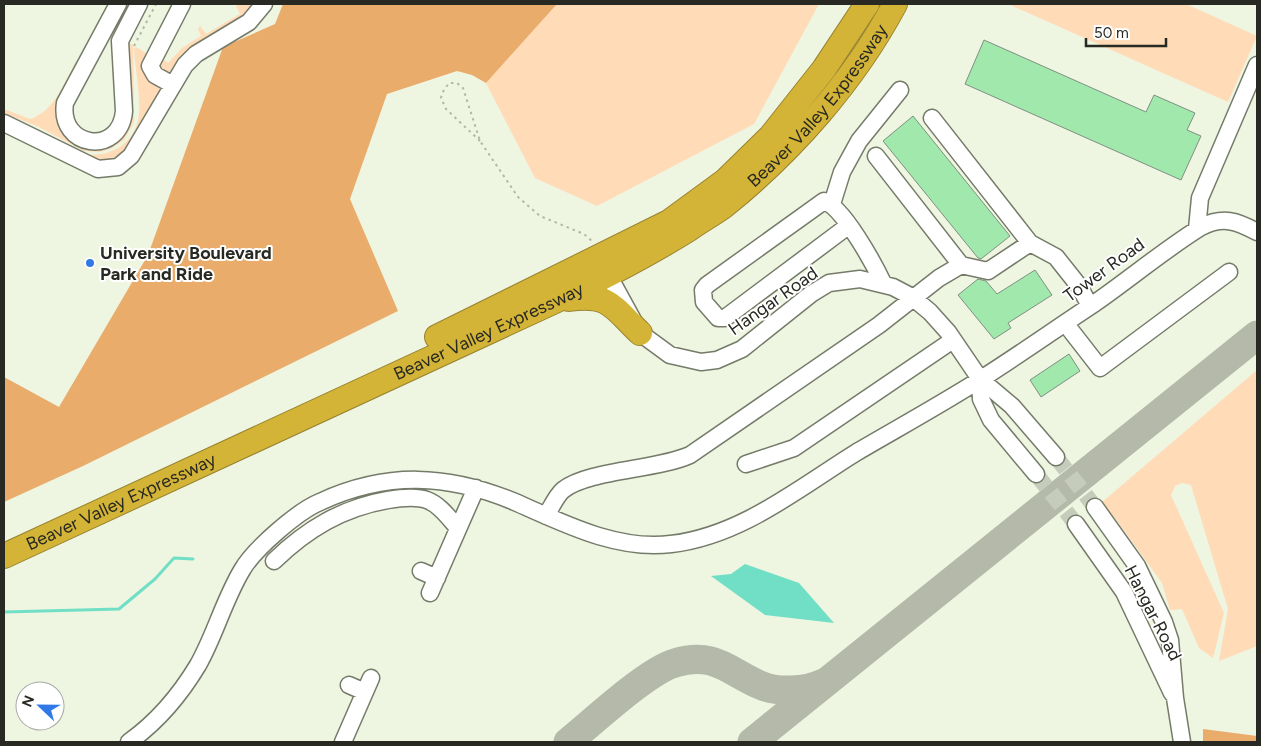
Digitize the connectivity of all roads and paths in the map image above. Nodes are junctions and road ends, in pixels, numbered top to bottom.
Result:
1 (118, 4) edge
2 (139, 4) edge
3 (156, 4) edge
4 (182, 4) edge
5 (264, 4) edge
6 (866, 4) edge
7 (895, 4) edge
8 (133, 48) dead end
9 (1257, 65) edge
10 (173, 85) junction
11 (900, 90) dead end
12 (932, 118) dead end
13 (4, 123) edge
14 (480, 141) junction
15 (876, 156) dead end
16 (832, 204) junction
17 (848, 226) junction
18 (1197, 229) junction
19 (1257, 232) edge
20 (1030, 243) junction
21 (961, 265) junction
22 (604, 267) junction
23 (1229, 272) dead end
24 (882, 283) junction
25 (912, 298) junction
26 (555, 301) junction
27 (1090, 306) junction
28 (1064, 323) junction
29 (640, 333) junction
30 (953, 340) junction
31 (980, 379) junction
32 (1056, 457) tunnel mouth
33 (746, 464) dead end
34 (1036, 474) tunnel mouth
35 (476, 488) junction
36 (1095, 508) tunnel mouth
37 (546, 516) junction
38 (1076, 524) tunnel mouth
39 (458, 528) junction
40 (4, 539) edge
41 (4, 556) edge
42 (284, 558) dead end
43 (421, 571) dead end
44 (437, 578) junction
45 (430, 593) dead end
46 (349, 685) dead end
47 (1175, 698) junction
48 (129, 742) edge
49 (343, 742) edge
50 (1182, 742) edge

1 - 2 street
3 - 8 path
4 - 10 street
5 - 10 street
6 - 22 highway, Beaver Valley Expressway
7 - 22 highway, Beaver Valley Expressway
9 - 18 street
10 - 13 street
11 - 16 street
12 - 20 street
14 - 14 path
14 - 22 path
15 - 21 street
16 - 17 street
16 - 17 street
17 - 24 street
18 - 19 street, Tower Road
18 - 27 street, Tower Road
20 - 21 street
20 - 27 street
21 - 25 street
22 - 26 highway, Beaver Valley Expressway
22 - 29 street, Hangar Road
22 - 40 highway, Beaver Valley Expressway
23 - 28 street
24 - 25 street, Hangar Road
24 - 29 street, Hangar Road
25 - 30 street, Hangar Road
25 - 37 street
26 - 29 highway
26 - 41 highway, Beaver Valley Expressway
27 - 28 street, Tower Road
28 - 31 street, Tower Road
30 - 31 street, Hangar Road
30 - 33 street
31 - 32 street, Hangar Road
31 - 34 street, Hangar Road
31 - 37 street, Tower Road
35 - 37 street, Tower Road
35 - 39 street
35 - 48 street, Tower Road
36 - 47 street, Hangar Road
38 - 47 street, Hangar Road
39 - 42 street
39 - 44 street
43 - 44 street
44 - 45 street
46 - 49 street
47 - 50 street, Hangar Road

